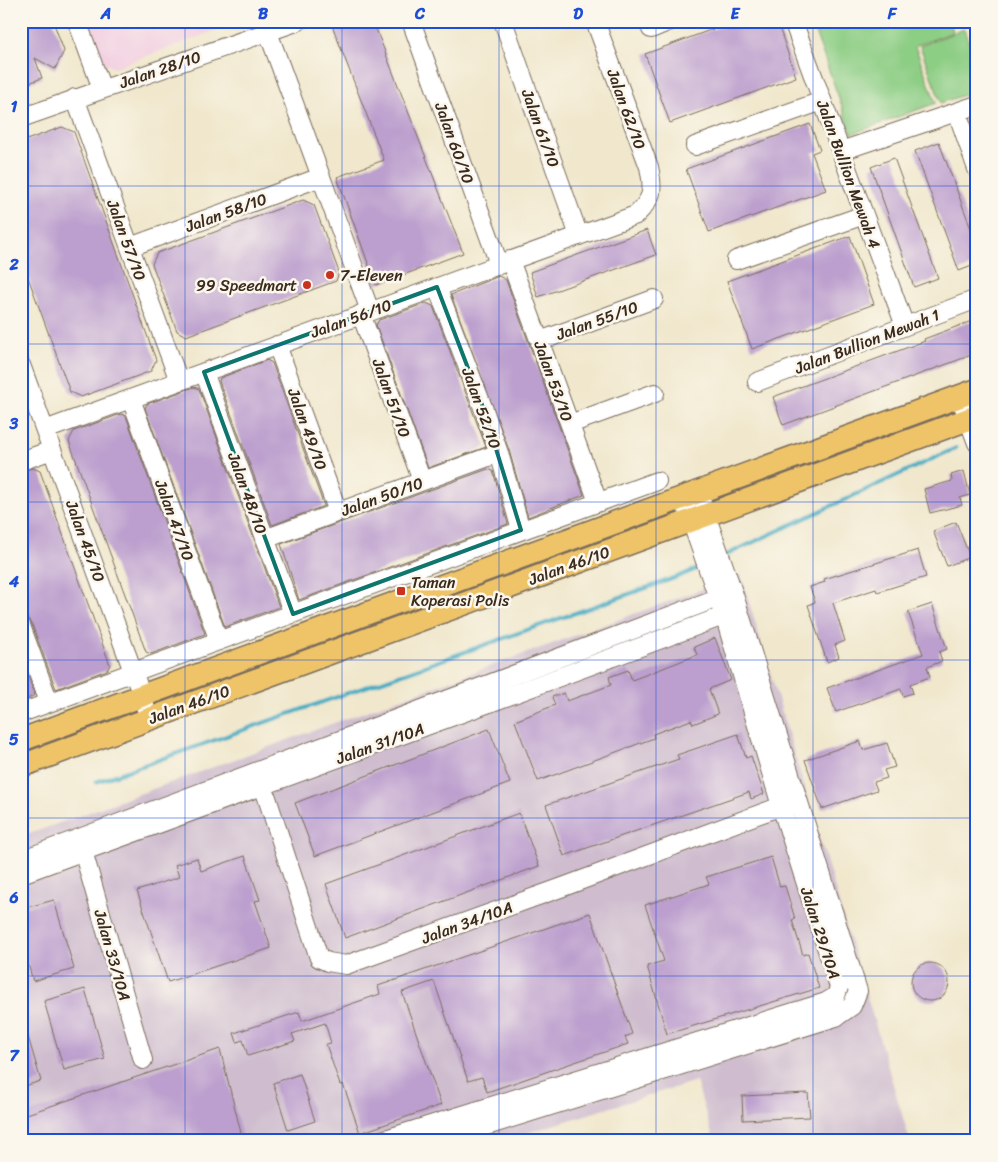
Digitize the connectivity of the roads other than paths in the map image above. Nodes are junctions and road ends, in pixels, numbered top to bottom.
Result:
1 (77, 21) edge
2 (299, 21) edge
3 (411, 21) edge
4 (503, 21) edge
5 (595, 21) edge
6 (670, 21) edge
7 (793, 21) edge
8 (651, 28) dead end
9 (268, 32) junction
10 (102, 89) junction
11 (75, 98) junction
12 (822, 102) junction
13 (977, 105) edge
14 (957, 112) junction
15 (21, 118) edge
16 (695, 146) dead end
17 (841, 151) junction
18 (977, 169) edge
19 (321, 177) junction
20 (651, 197) joint
21 (864, 215) junction
22 (579, 236) junction
23 (130, 247) junction
24 (736, 260) dead end
25 (504, 262) junction
26 (437, 287) junction
27 (654, 299) dead end
28 (977, 299) edge
29 (366, 313) junction
30 (904, 326) junction
31 (540, 341) junction
32 (277, 345) junction
33 (21, 365) edge
34 (204, 372) junction
35 (179, 381) junction
36 (757, 382) dead end
37 (655, 393) dead end
38 (968, 393) edge
39 (130, 399) junction
40 (972, 417) edge
41 (570, 424) junction
42 (45, 430) junction
43 (977, 443) edge
44 (52, 450) junction
45 (499, 453) junction
46 (21, 461) edge
47 (422, 481) junction
48 (657, 481) dead end
49 (691, 495) junction
50 (598, 502) junction
51 (338, 512) junction
52 (699, 518) junction
53 (521, 530) junction
54 (265, 539) junction
55 (726, 595) junction
56 (731, 612) junction
57 (293, 614) junction
58 (21, 626) edge
59 (219, 640) junction
60 (134, 672) junction
61 (142, 696) junction
62 (49, 702) junction
63 (21, 713) edge
64 (149, 719) junction
65 (21, 740) edge
66 (21, 766) edge
67 (260, 778) junction
68 (798, 800) junction
69 (781, 806) junction
70 (82, 851) junction
71 (21, 860) edge
72 (21, 874) edge
73 (143, 1060) dead end
74 (379, 1141) edge
75 (438, 1141) edge

1 - 10 street
2 - 9 street, Jalan 28/10
3 - 25 street, Jalan 60/10
4 - 22 street, Jalan 61/10
5 - 20 street, Jalan 62/10
6 - 8 street
7 - 12 street, Jalan Bullion Mewah 4
9 - 10 street, Jalan 28/10
9 - 19 street
10 - 11 street, Jalan 28/10
11 - 15 street, Jalan 28/10
11 - 23 street, Jalan 57/10
12 - 16 street
12 - 17 street, Jalan Bullion Mewah 4
13 - 14 street
14 - 17 street
14 - 18 street
17 - 21 street, Jalan Bullion Mewah 4
19 - 23 street, Jalan 58/10
19 - 29 street
20 - 22 street, Jalan 56/10
21 - 24 street
21 - 30 street, Jalan Bullion Mewah 4
22 - 25 street, Jalan 56/10
23 - 35 street, Jalan 57/10
25 - 26 street, Jalan 56/10
25 - 31 street, Jalan 53/10
26 - 29 street, Jalan 56/10
26 - 45 street, Jalan 52/10
27 - 31 street, Jalan 55/10
28 - 30 street, Jalan Bullion Mewah 1
29 - 32 street, Jalan 56/10
29 - 47 street, Jalan 51/10
30 - 36 street, Jalan Bullion Mewah 1
31 - 41 street, Jalan 53/10
32 - 34 street, Jalan 56/10
32 - 51 street, Jalan 49/10
33 - 42 street, Jalan 45/10
34 - 35 street, Jalan 56/10
34 - 54 street, Jalan 48/10
35 - 39 street, Jalan 56/10
37 - 41 street
38 - 40 street
38 - 49 main road, Jalan 46/10
39 - 42 street, Jalan 56/10
39 - 59 street, Jalan 47/10
40 - 43 street
40 - 52 main road, Jalan 46/10
41 - 50 street, Jalan 53/10
42 - 44 street, Jalan 45/10
44 - 46 street
44 - 60 street, Jalan 45/10
45 - 47 street, Jalan 50/10
45 - 53 street, Jalan 52/10
47 - 51 street, Jalan 50/10
48 - 50 street
49 - 52 street, Jalan 29/10A
49 - 61 main road, Jalan 46/10
50 - 53 street
51 - 54 street, Jalan 50/10
52 - 55 street, Jalan 29/10A
52 - 64 main road, Jalan 46/10
53 - 57 street
54 - 57 street, Jalan 48/10
55 - 56 street, Jalan 29/10A
55 - 67 street, Jalan 31/10A
56 - 67 street, Jalan 31/10A
56 - 68 street, Jalan 29/10A
56 - 69 street, Jalan 29/10A
57 - 59 street
58 - 62 street
59 - 60 street
60 - 61 street, Jalan 45/10
60 - 62 street
61 - 64 street, Jalan 45/10
61 - 65 main road, Jalan 46/10
62 - 63 street
64 - 66 main road, Jalan 46/10
67 - 69 street, Jalan 34/10A
67 - 70 street, Jalan 31/10A
67 - 71 street, Jalan 31/10A
68 - 69 street, Jalan 34/10A
68 - 75 street, Jalan 29/10A
69 - 74 street, Jalan 29/10A
70 - 72 street, Jalan 31/10A
70 - 73 street, Jalan 33/10A

